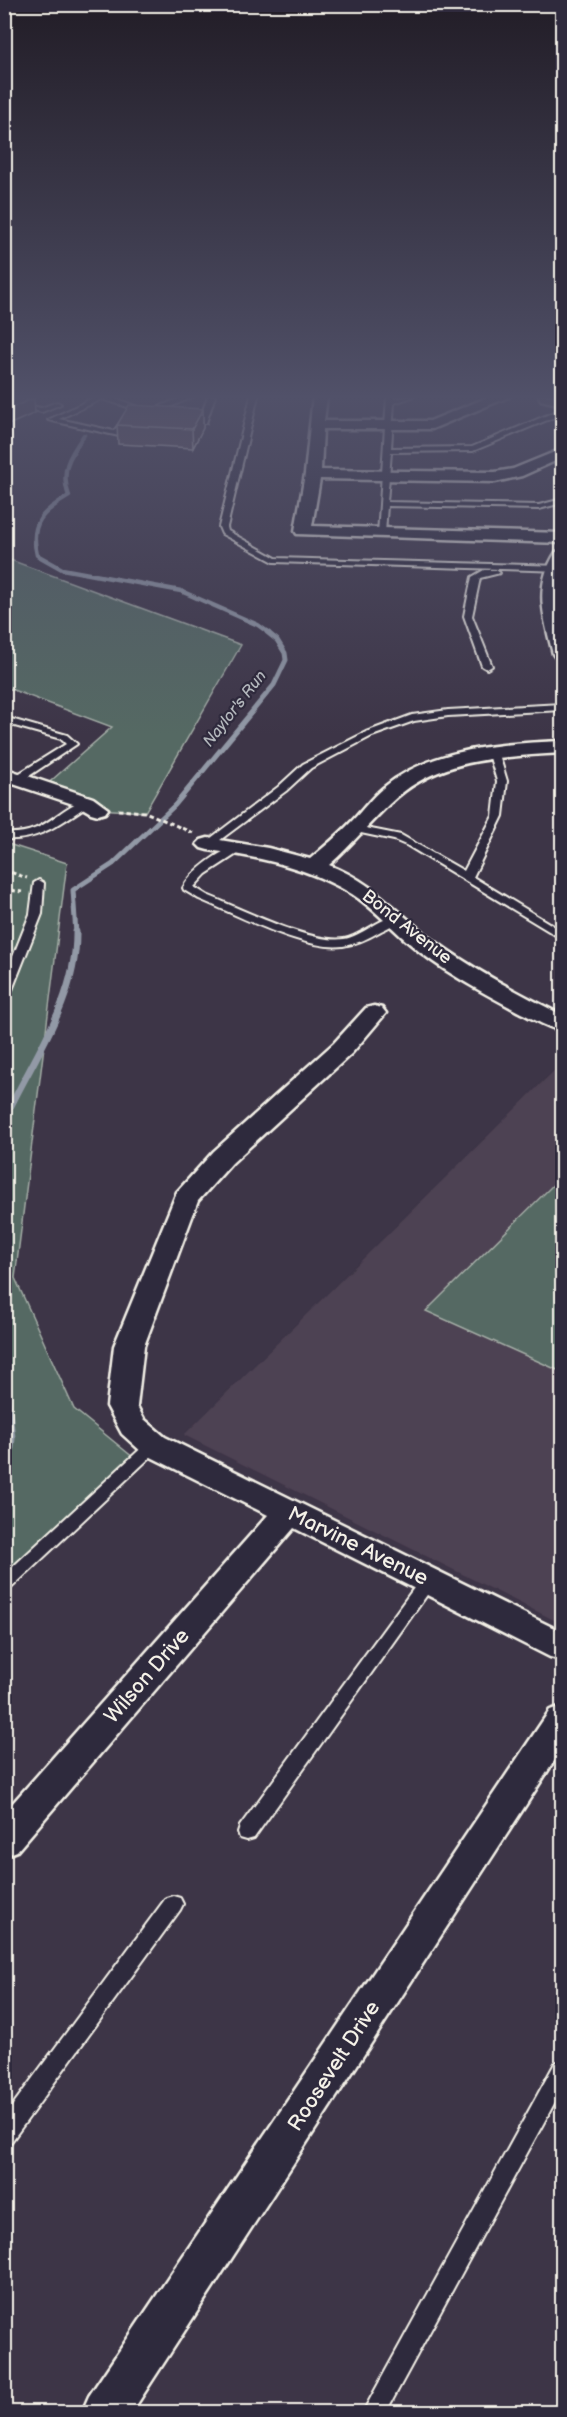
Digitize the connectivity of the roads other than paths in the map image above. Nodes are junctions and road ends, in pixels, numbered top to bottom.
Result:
1 (227, 509) edge
2 (307, 509) edge
3 (383, 509) edge
4 (381, 533) junction
5 (562, 538) edge
6 (558, 567) edge
7 (562, 647) edge
8 (487, 666) dead end
9 (562, 707) edge
10 (4, 720) edge
11 (562, 747) edge
12 (493, 752) junction
13 (12, 776) edge
14 (92, 805) joint
15 (356, 829) junction
16 (4, 836) edge
17 (208, 844) joint
18 (239, 848) junction
19 (314, 867) junction
20 (467, 877) junction
21 (39, 883) road end
22 (395, 919) junction
23 (562, 936) edge
24 (4, 995) edge
25 (375, 1013) dead end
26 (562, 1024) edge
27 (154, 1445) junction
28 (289, 1512) junction
29 (428, 1581) junction
30 (4, 1585) edge
31 (562, 1647) edge
32 (562, 1720) edge
33 (247, 1832) dead end
34 (4, 1840) edge
35 (173, 1904) dead end
36 (562, 2070) edge
37 (4, 2135) edge
38 (105, 2412) edge
39 (374, 2412) edge

1 - 6 lane
2 - 4 street
3 - 4 lane
4 - 5 street
6 - 7 street
6 - 8 lane
9 - 17 lane
10 - 13 lane
11 - 12 street
12 - 15 street
12 - 20 lane
13 - 14 street
14 - 16 lane
15 - 19 street
15 - 20 lane
17 - 18 street, Bond Avenue
18 - 19 street, Bond Avenue
18 - 22 lane
19 - 22 street, Bond Avenue
20 - 23 lane
21 - 24 lane
22 - 26 street, Bond Avenue
25 - 27 street, Marvine Avenue
27 - 28 street, Marvine Avenue
27 - 30 lane
28 - 29 street, Marvine Avenue
28 - 34 street, Wilson Drive
29 - 31 street, Marvine Avenue
29 - 33 lane
32 - 38 street, Roosevelt Drive
35 - 37 lane
36 - 39 lane

